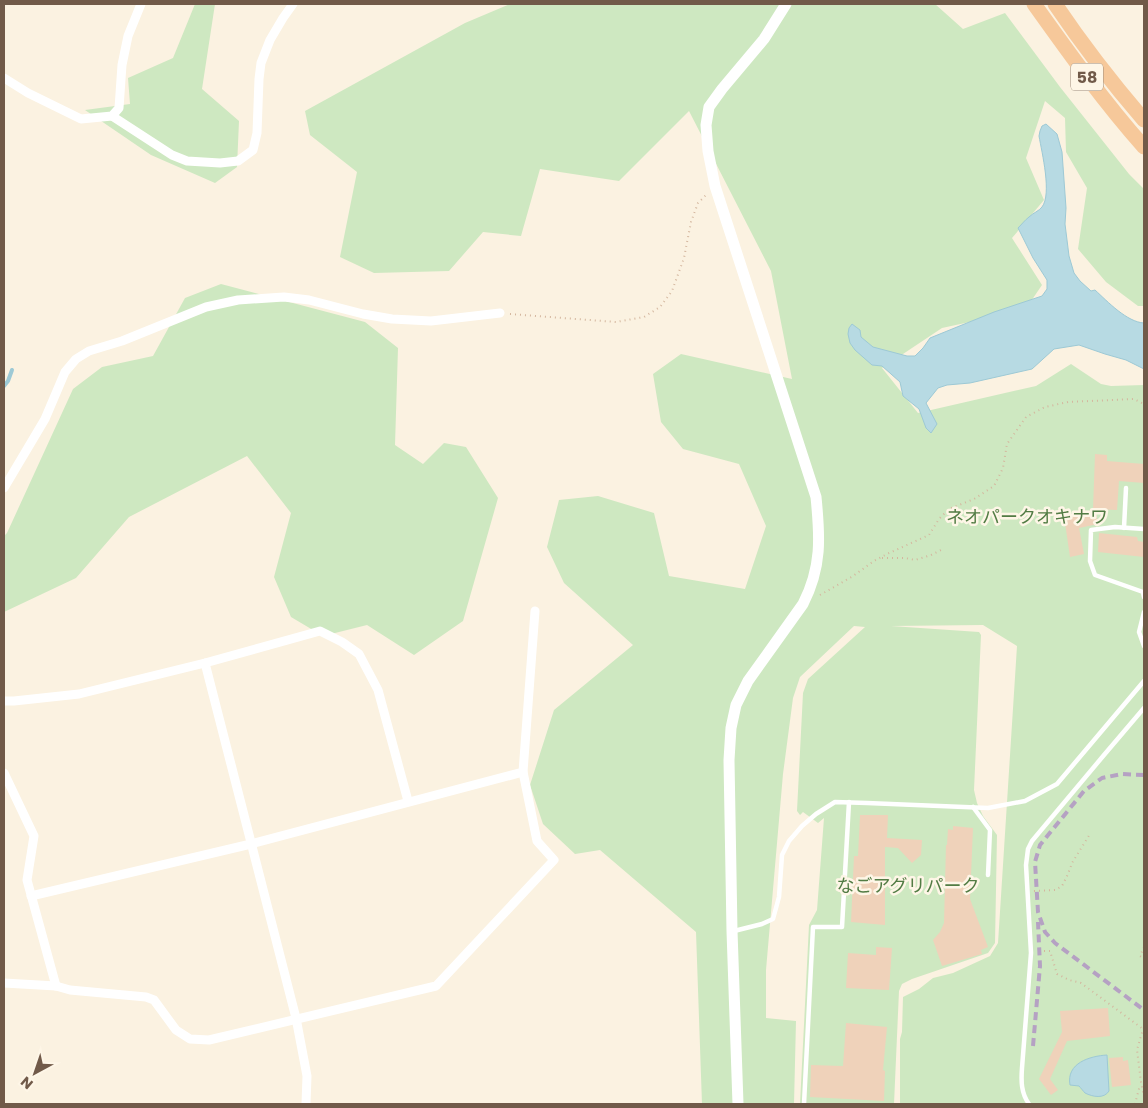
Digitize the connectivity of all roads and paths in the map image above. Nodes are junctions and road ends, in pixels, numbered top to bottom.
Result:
1 (142, 4) edge
2 (293, 4) edge
3 (786, 4) edge
4 (1034, 4) edge
5 (1055, 4) edge
6 (4, 78) edge
7 (112, 116) junction
8 (1144, 120) edge
9 (1144, 147) edge
10 (715, 186) junction
11 (500, 313) joint
12 (1144, 404) edge
13 (4, 488) edge
14 (1126, 488) dead end
15 (1124, 528) junction
16 (1144, 529) edge
17 (941, 550) dead end
18 (880, 558) junction
19 (1144, 597) edge
20 (802, 604) junction
21 (535, 610) dead end
22 (1144, 612) edge
23 (1144, 646) edge
24 (205, 663) junction
25 (1144, 681) edge
26 (4, 701) edge
27 (1144, 708) edge
28 (523, 772) junction
29 (4, 773) edge
30 (408, 801) junction
31 (849, 802) junction
32 (973, 807) junction
33 (1090, 834) dead end
34 (251, 844) junction
35 (988, 876) dead end
36 (1027, 892) junction
37 (31, 896) junction
38 (732, 931) junction
39 (1144, 947) edge
40 (1030, 953) junction
41 (1144, 959) edge
42 (4, 983) edge
43 (56, 986) junction
44 (296, 1018) junction
45 (1144, 1028) edge
46 (1141, 1082) junction
47 (1144, 1097) edge
48 (306, 1104) edge
49 (738, 1104) edge
50 (804, 1104) edge
51 (1029, 1104) edge
52 (1135, 1104) edge

1 - 7 street
2 - 7 street
3 - 10 street
4 - 9 highway, 58
5 - 8 highway, 58
6 - 7 street
10 - 11 path
10 - 20 street
11 - 13 street
12 - 18 path
14 - 15 lane
15 - 16 lane
15 - 19 lane
17 - 18 path
18 - 20 path
20 - 38 street
21 - 28 street
22 - 23 lane
24 - 26 street
24 - 30 street
24 - 34 street
25 - 32 lane
27 - 36 lane
28 - 30 street
28 - 44 street
29 - 37 street
30 - 34 street
31 - 32 lane
31 - 38 lane
31 - 50 lane
32 - 35 lane
33 - 36 path
34 - 37 street
34 - 44 street
36 - 40 lane
37 - 43 street
38 - 49 street
39 - 41 path
40 - 45 path
40 - 51 lane
42 - 43 street
43 - 44 street
44 - 48 street
45 - 46 path
46 - 47 path
46 - 52 path

